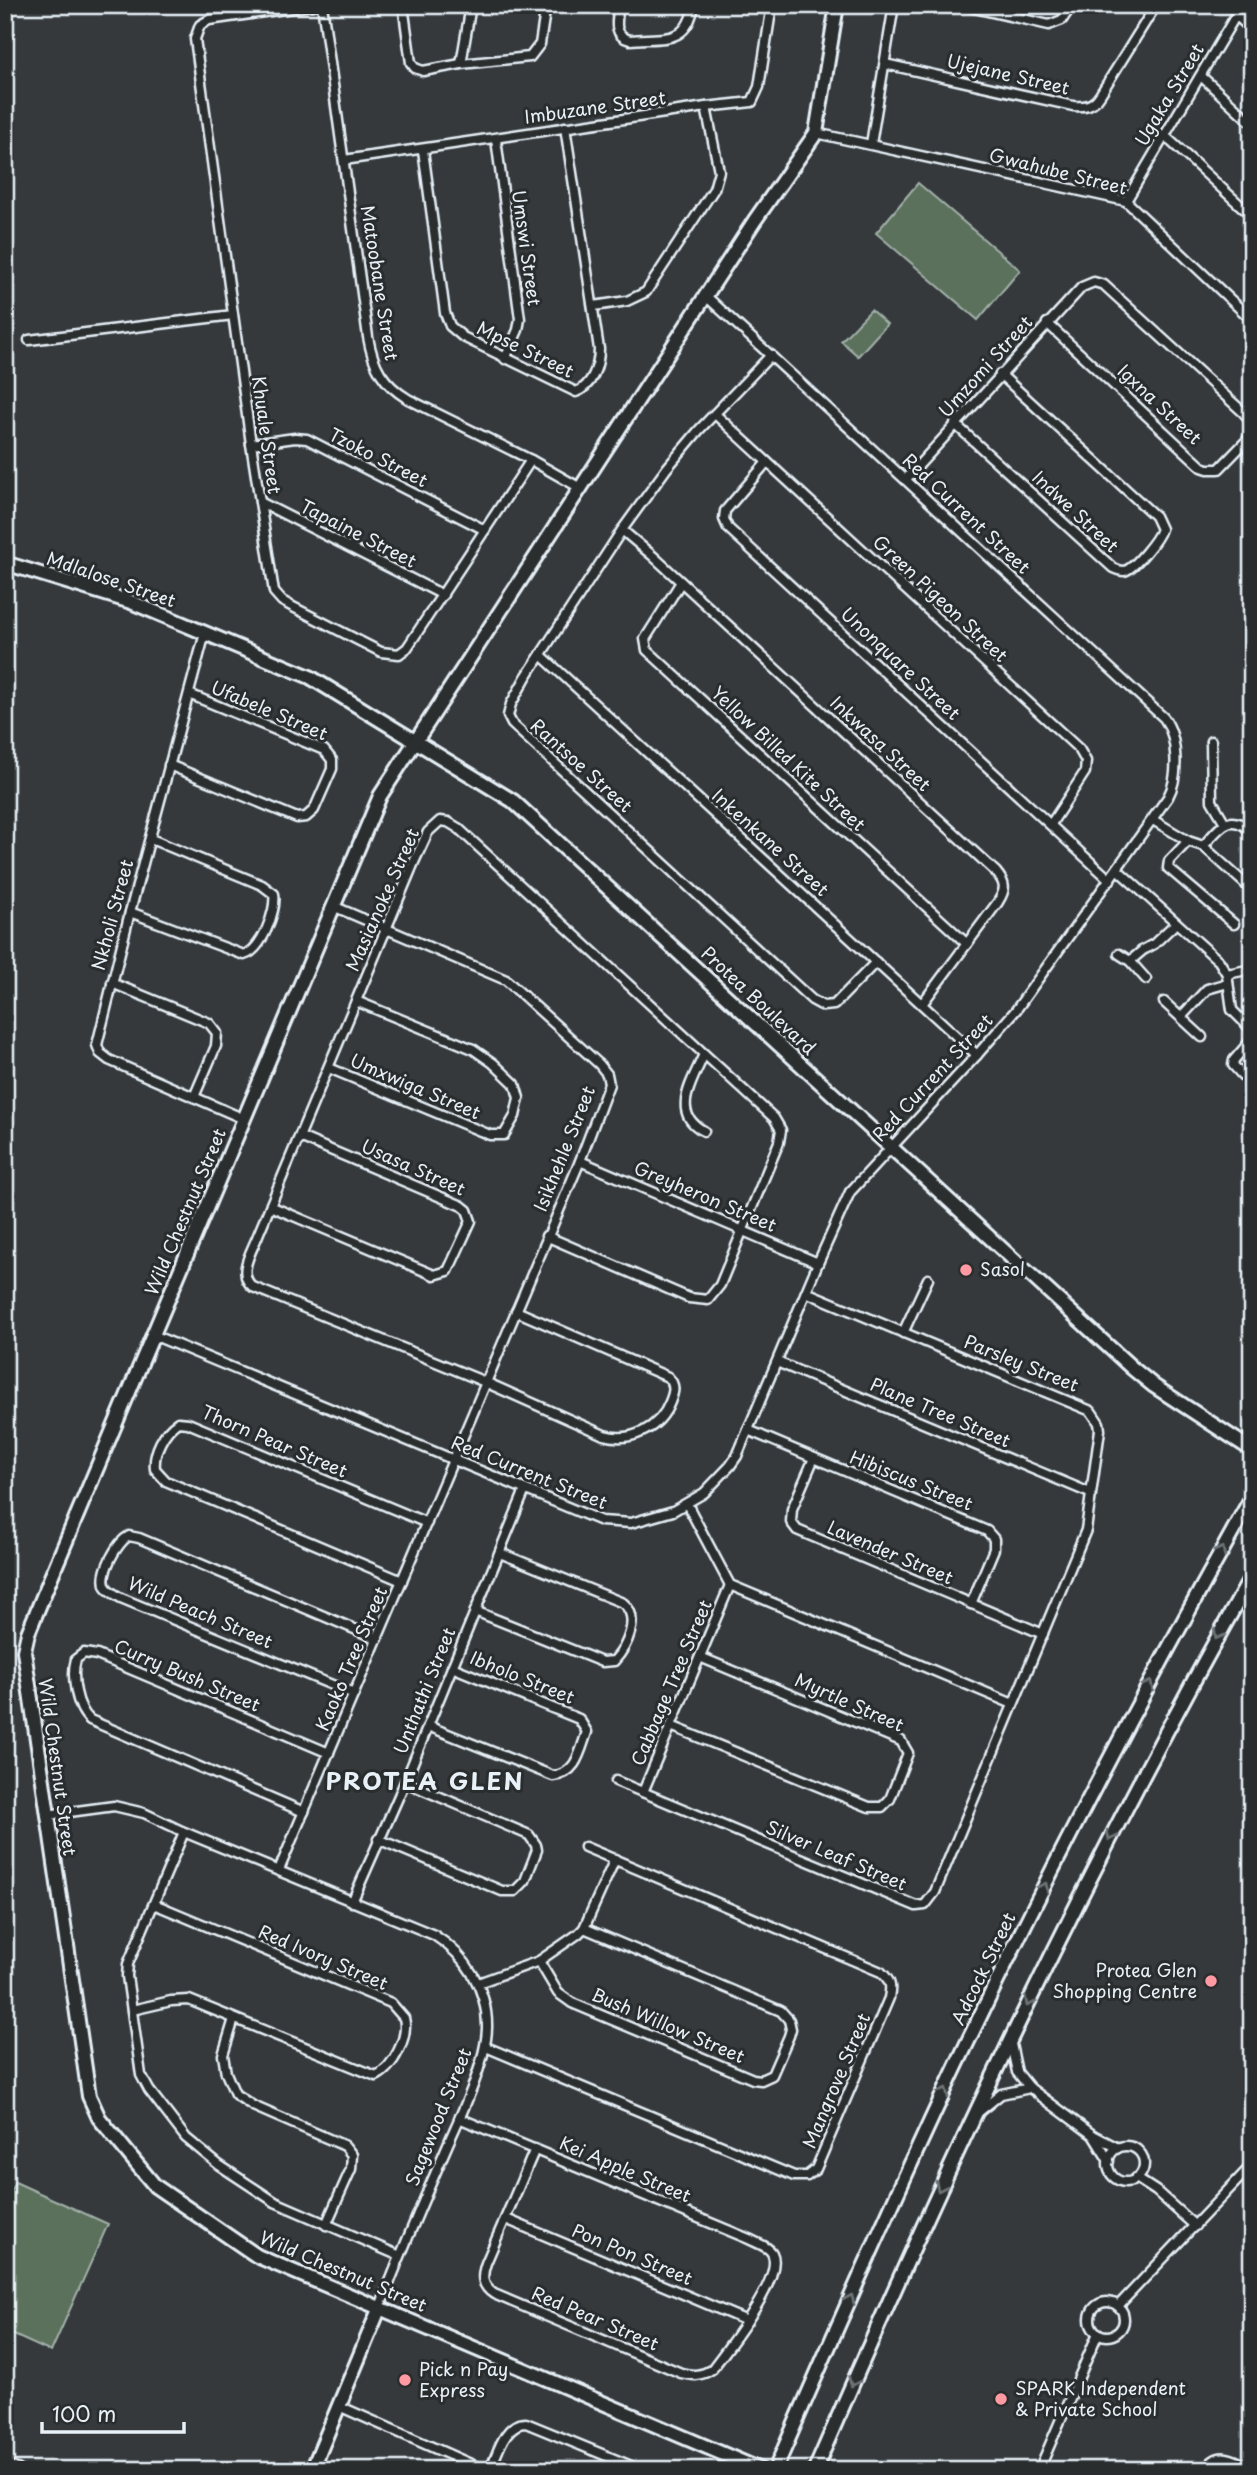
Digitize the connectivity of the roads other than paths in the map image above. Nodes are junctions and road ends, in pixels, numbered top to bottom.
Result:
1 (242, 5) edge
2 (313, 5) edge
3 (322, 5) edge
4 (402, 5) edge
5 (471, 5) edge
6 (546, 5) edge
7 (619, 5) edge
8 (694, 5) edge
9 (772, 5) edge
10 (837, 5) edge
11 (894, 5) edge
12 (961, 5) edge
13 (1072, 5) edge
14 (1156, 5) edge
15 (1242, 5) edge
16 (243, 15) junction
17 (1236, 15) junction
18 (1252, 30) edge
19 (461, 64) junction
20 (885, 64) junction
21 (1201, 76) junction
22 (706, 107) junction
23 (1252, 123) edge
24 (565, 127) junction
25 (816, 133) junction
26 (1165, 136) junction
27 (496, 139) junction
28 (871, 144) junction
29 (423, 149) junction
30 (344, 160) junction
31 (1126, 201) junction
32 (1252, 216) edge
33 (707, 297) junction
34 (594, 306) junction
35 (233, 315) junction
36 (1252, 320) edge
37 (1047, 323) junction
38 (29, 340) dead end
39 (771, 355) junction
40 (505, 359) junction
41 (1000, 374) junction
42 (715, 414) junction
43 (1252, 422) edge
44 (955, 424) junction
45 (1252, 435) edge
46 (251, 444) junction
47 (531, 460) junction
48 (767, 462) junction
49 (906, 478) junction
50 (582, 489) junction
51 (260, 502) junction
52 (485, 530) junction
53 (622, 530) junction
54 (5, 563) edge
55 (681, 582) junction
56 (443, 595) junction
57 (205, 633) junction
58 (541, 655) junction
59 (189, 694) junction
60 (416, 740) junction
61 (1211, 741) dead end
62 (169, 765) junction
63 (1153, 820) junction
64 (1225, 823) junction
65 (1051, 824) junction
66 (1252, 832) edge
67 (151, 839) junction
68 (1188, 841) junction
69 (1203, 846) junction
70 (1118, 870) junction
71 (1110, 880) junction
72 (1252, 890) edge
73 (333, 906) junction
74 (130, 912) junction
75 (1176, 923) junction
76 (1234, 924) dead end
77 (387, 929) junction
78 (967, 944) junction
79 (1119, 954) dead end
80 (1130, 961) junction
81 (876, 962) junction
82 (1252, 969) edge
83 (1227, 978) junction
84 (1146, 979) dead end
85 (111, 983) junction
86 (356, 1001) junction
87 (1164, 1002) dead end
88 (922, 1004) junction
89 (1181, 1017) junction
90 (1252, 1030) edge
91 (1202, 1037) dead end
92 (1252, 1039) edge
93 (704, 1054) junction
94 (977, 1055) junction
95 (329, 1068) junction
96 (1252, 1086) edge
97 (194, 1097) junction
98 (244, 1119) junction
99 (704, 1131) dead end
100 (300, 1137) junction
101 (891, 1147) junction
102 (580, 1161) junction
103 (270, 1206) junction
104 (742, 1229) junction
105 (546, 1236) junction
106 (818, 1263) junction
107 (928, 1279) dead end
108 (806, 1292) junction
109 (516, 1311) junction
110 (904, 1333) junction
111 (153, 1335) junction
112 (777, 1362) junction
113 (485, 1382) junction
114 (748, 1430) junction
115 (1252, 1450) edge
116 (814, 1458) junction
117 (453, 1459) junction
118 (525, 1490) junction
119 (1090, 1493) junction
120 (1252, 1497) edge
121 (687, 1503) junction
122 (427, 1523) junction
123 (500, 1553) junction
124 (1252, 1576) edge
125 (402, 1581) junction
126 (730, 1585) junction
127 (971, 1604) junction
128 (475, 1611) junction
129 (1042, 1634) junction
130 (378, 1639) junction
131 (700, 1657) junction
132 (452, 1667) junction
133 (354, 1694) junction
134 (1011, 1707) junction
135 (428, 1726) junction
136 (671, 1726) junction
137 (329, 1753) junction
138 (616, 1781) dead end
139 (404, 1782) junction
140 (643, 1792) junction
141 (304, 1812) junction
142 (47, 1815) junction
143 (184, 1832) junction
144 (378, 1839) junction
145 (584, 1847) dead end
146 (615, 1859) junction
147 (279, 1870) junction
148 (352, 1902) junction
149 (154, 1903) junction
150 (584, 1928) junction
151 (539, 1961) junction
152 (478, 1983) junction
153 (132, 2010) junction
154 (234, 2019) junction
155 (1011, 2037) junction
156 (486, 2047) junction
157 (1030, 2088) junction
158 (459, 2118) junction
159 (970, 2122) junction
160 (1093, 2135) junction
161 (1118, 2148) junction
162 (535, 2149) junction
163 (1109, 2161) junction
164 (1252, 2165) edge
165 (1143, 2169) junction
166 (1136, 2178) junction
167 (1156, 2191) junction
168 (506, 2219) junction
169 (326, 2225) junction
170 (1195, 2226) junction
171 (400, 2256) junction
172 (774, 2257) joint
173 (1118, 2306) junction
174 (380, 2308) junction
175 (747, 2320) junction
176 (1098, 2333) junction
177 (339, 2406) junction
178 (5, 2463) edge
179 (317, 2468) edge
180 (1252, 2468) edge
181 (19, 2470) edge
182 (484, 2470) edge
183 (490, 2470) edge
184 (641, 2470) edge
185 (761, 2470) edge
186 (775, 2470) edge
187 (815, 2470) edge
188 (1039, 2470) edge
189 (1205, 2470) edge

1 - 16 street
2 - 16 street, Khuale Street
3 - 30 street, Matoobane Street
4 - 19 street
5 - 19 street
6 - 19 street
7 - 8 street
9 - 22 street, Imbuzane Street
10 - 25 street
11 - 20 street
12 - 13 street
14 - 20 street, Ujejane Street
15 - 17 street, Ugaka Street
16 - 35 street, Khuale Street
17 - 18 street
17 - 21 street, Ugaka Street
20 - 28 street
21 - 23 street
21 - 26 street, Ugaka Street
22 - 24 street, Imbuzane Street
22 - 34 street
24 - 27 street, Imbuzane Street
24 - 34 street, Mpse Street
25 - 28 street, Gwahube Street
25 - 33 street, Wild Chestnut Street
26 - 31 street, Ugaka Street
26 - 32 street
27 - 29 street, Imbuzane Street
27 - 40 street, Umswi Street
28 - 31 street, Gwahube Street
29 - 30 street, Imbuzane Street
29 - 40 street, Mpse Street
30 - 47 street, Matoobane Street
31 - 36 street, Gwahube Street
33 - 39 street, Red Current Street
33 - 50 street, Wild Chestnut Street
34 - 40 street, Mpse Street
35 - 38 street
35 - 46 street, Khuale Street
37 - 41 street, Umzomi Street
37 - 43 street, Umzomi Street
37 - 45 street, Igxna Street
39 - 42 street, Rantsoe Street
39 - 49 street, Red Current Street
41 - 44 street, Umzomi Street
41 - 44 street, Indwe Street
42 - 48 street, Green Pigeon Street
42 - 53 street, Rantsoe Street
44 - 49 street, Umzomi Street
46 - 51 street, Khuale Street
46 - 52 street, Tzoko Street
47 - 50 street, Matoobane Street
47 - 52 street, Khuale Street
48 - 65 street, Green Pigeon Street
48 - 65 street, Unonquare Street
49 - 63 street, Red Current Street
50 - 60 street, Wild Chestnut Street
51 - 56 street, Tapaine Street
51 - 56 street, Khuale Street
52 - 56 street, Khuale Street
53 - 55 street, Inkwasa Street
53 - 58 street, Rantsoe Street
54 - 57 street, Mdlalose Street
55 - 78 street, Yellow Billed Kite Street
55 - 78 street, Inkwasa Street
57 - 59 street, Nkholi Street
57 - 60 street, Protea Boulevard
58 - 81 street, Inkenkane Street
58 - 81 street, Rantsoe Street
59 - 62 street, Nkholi Street
59 - 62 street, Ufabele Street
60 - 73 street, Wild Chestnut Street
60 - 101 street, Protea Boulevard
61 - 64 street
62 - 67 street, Nkholi Street
63 - 68 street
63 - 70 street, Red Current Street
64 - 66 street
64 - 69 street
65 - 71 street, Unonquare Street
67 - 74 street, Nkholi Street
67 - 74 street
68 - 69 street
68 - 76 street
69 - 72 street
70 - 71 street, Red Current Street
70 - 75 street
71 - 94 street, Red Current Street
73 - 77 street, Isikhehle Street
73 - 98 street, Wild Chestnut Street
74 - 85 street, Nkholi Street
75 - 80 street
75 - 83 street
77 - 86 street, Masianoke Street
77 - 93 street, Masianoke Street
77 - 102 street, Isikhehle Street
78 - 88 street, Inkwasa Street
79 - 80 street
80 - 84 street
81 - 88 street, Inkenkane Street
82 - 83 street
83 - 89 street
83 - 90 street
85 - 97 street, Nkholi Street
85 - 97 street
86 - 95 street, Masianoke Street
86 - 95 street, Umxwiga Street
87 - 89 street
88 - 94 street, Inkenkane Street
89 - 91 street
92 - 96 street
93 - 99 street
93 - 104 street, Masianoke Street
94 - 101 street, Red Current Street
95 - 100 street, Masianoke Street
97 - 98 street, Nkholi Street
98 - 111 street, Wild Chestnut Street
100 - 103 street, Masianoke Street
100 - 103 street, Usasa Street
101 - 106 street, Red Current Street
101 - 115 street, Protea Boulevard
102 - 104 street, Greyheron Street
102 - 105 street, Isikhehle Street
103 - 113 street, Masianoke Street
104 - 105 street
104 - 106 street, Greyheron Street
105 - 109 street, Isikhehle Street
106 - 108 street, Red Current Street
107 - 110 street
108 - 110 street, Parsley Street
108 - 112 street, Red Current Street
109 - 113 street, Isikhehle Street
109 - 113 street
110 - 119 street, Parsley Street
111 - 117 street, Red Current Street
111 - 142 street, Wild Chestnut Street
112 - 114 street, Red Current Street
112 - 119 street, Plane Tree Street
113 - 117 street, Isikhehle Street
114 - 116 street, Hibiscus Street
114 - 121 street, Red Current Street
116 - 127 street, Lavender Street
116 - 127 street, Hibiscus Street
117 - 118 street, Red Current Street
117 - 122 street, Kaoko Tree Street
118 - 121 street, Red Current Street
118 - 123 street, Unthathi Street
119 - 129 street, Parsley Street
186 -> 120 street, Adcock Street
121 - 126 street
122 - 125 street, Kaoko Tree Street
122 - 125 street, Thorn Pear Street
123 - 128 street, Unthathi Street
123 - 128 street
124 -> 155 street
125 - 130 street, Kaoko Tree Street
126 - 131 street, Cabbage Tree Street
126 - 134 street
127 - 129 street, Lavender Street
128 - 132 street, Unthathi Street
129 - 134 street, Parsley Street
130 - 133 street, Kaoko Tree Street
130 - 133 street, Wild Peach Street
131 - 136 street, Cabbage Tree Street
131 - 136 street, Myrtle Street
132 - 135 street, Unthathi Street
132 - 135 street, Ibholo Street
133 - 137 street, Kaoko Tree Street
134 - 140 street, Silver Leaf Street
135 - 139 street, Unthathi Street
136 - 140 street, Cabbage Tree Street
137 - 141 street, Kaoko Tree Street
137 - 141 street, Curry Bush Street
138 - 140 street, Silver Leaf Street
139 - 144 street, Unthathi Street
139 - 144 street
141 - 147 street, Kaoko Tree Street
142 - 143 street, Sagewood Street
142 - 174 street, Wild Chestnut Street
143 - 147 street, Sagewood Street
143 - 149 street
144 - 148 street, Unthathi Street
145 - 146 street, Mangrove Street
146 - 150 street
146 - 156 street, Mangrove Street
147 - 148 street, Sagewood Street
148 - 152 street, Sagewood Street
149 - 153 street
149 - 154 street, Red Ivory Street
150 - 151 street
150 - 151 street, Bush Willow Street
151 - 152 street
152 - 156 street, Sagewood Street
153 - 154 street, Red Ivory Street
153 - 169 street
154 - 169 street
155 - 157 street
155 - 159 street
156 - 158 street, Sagewood Street
157 - 159 street
157 - 160 street
158 - 162 street, Kei Apple Street
158 - 171 street, Sagewood Street
159 -> 187 street
160 - 161 street
160 - 163 street
161 - 163 street
161 - 165 street
162 - 168 street, Red Pear Street
162 - 172 street, Kei Apple Street
163 - 166 street
164 - 170 street
165 - 166 street
165 - 167 street
166 - 167 street
167 - 170 street
168 - 175 street, Pon Pon Street
168 - 175 street, Red Pear Street
169 - 171 street
170 - 173 street
171 - 174 street, Sagewood Street
172 - 175 street, Red Pear Street
173 - 176 street
173 - 176 street
174 - 177 street, Sagewood Street
174 - 185 street, Wild Chestnut Street
176 - 188 street
177 - 179 street, Sagewood Street
177 - 182 street
178 - 181 street
180 - 189 street
183 - 184 street

